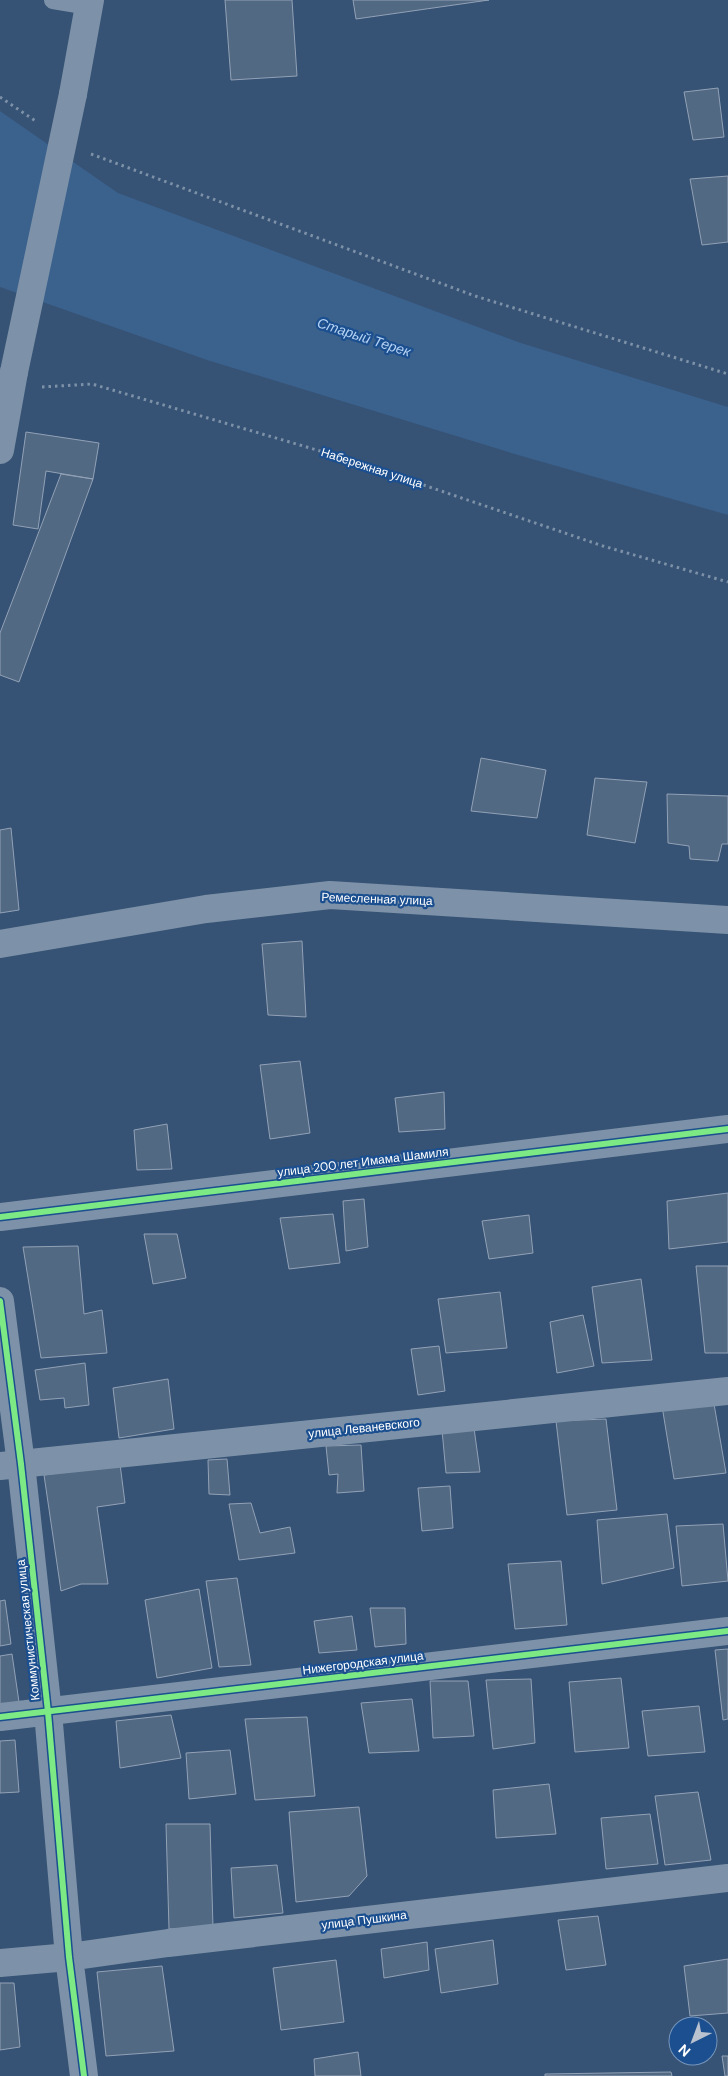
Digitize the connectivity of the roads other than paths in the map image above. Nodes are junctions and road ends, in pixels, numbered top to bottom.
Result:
1 (53, 0) edge
2 (89, 3) edge
3 (1, 437) edge
4 (728, 920) edge
5 (0, 944) edge
6 (728, 1129) edge
7 (0, 1217) edge
8 (0, 1301) edge
9 (728, 1391) edge
10 (11, 1465) edge
11 (728, 1631) edge
12 (48, 1712) junction
13 (0, 1717) edge
14 (728, 1878) edge
15 (69, 1957) junction
16 (0, 1963) edge
17 (84, 2076) edge

1 - 2 lane
2 - 3 street, bridge
4 - 5 street, Ремесленная улица
6 - 7 street, улица 200 лет Имама Шамиля
8 - 10 street, Коммунистическая улица
9 - 10 street, улица Леваневского
10 - 12 street, Коммунистическая улица
11 - 12 street, Нижегородская улица
12 - 13 street, Нижегородская улица
12 - 15 street, Коммунистическая улица
14 - 15 street, улица Пушкина
15 - 16 street, улица Пушкина
15 - 17 street, Коммунистическая улица

